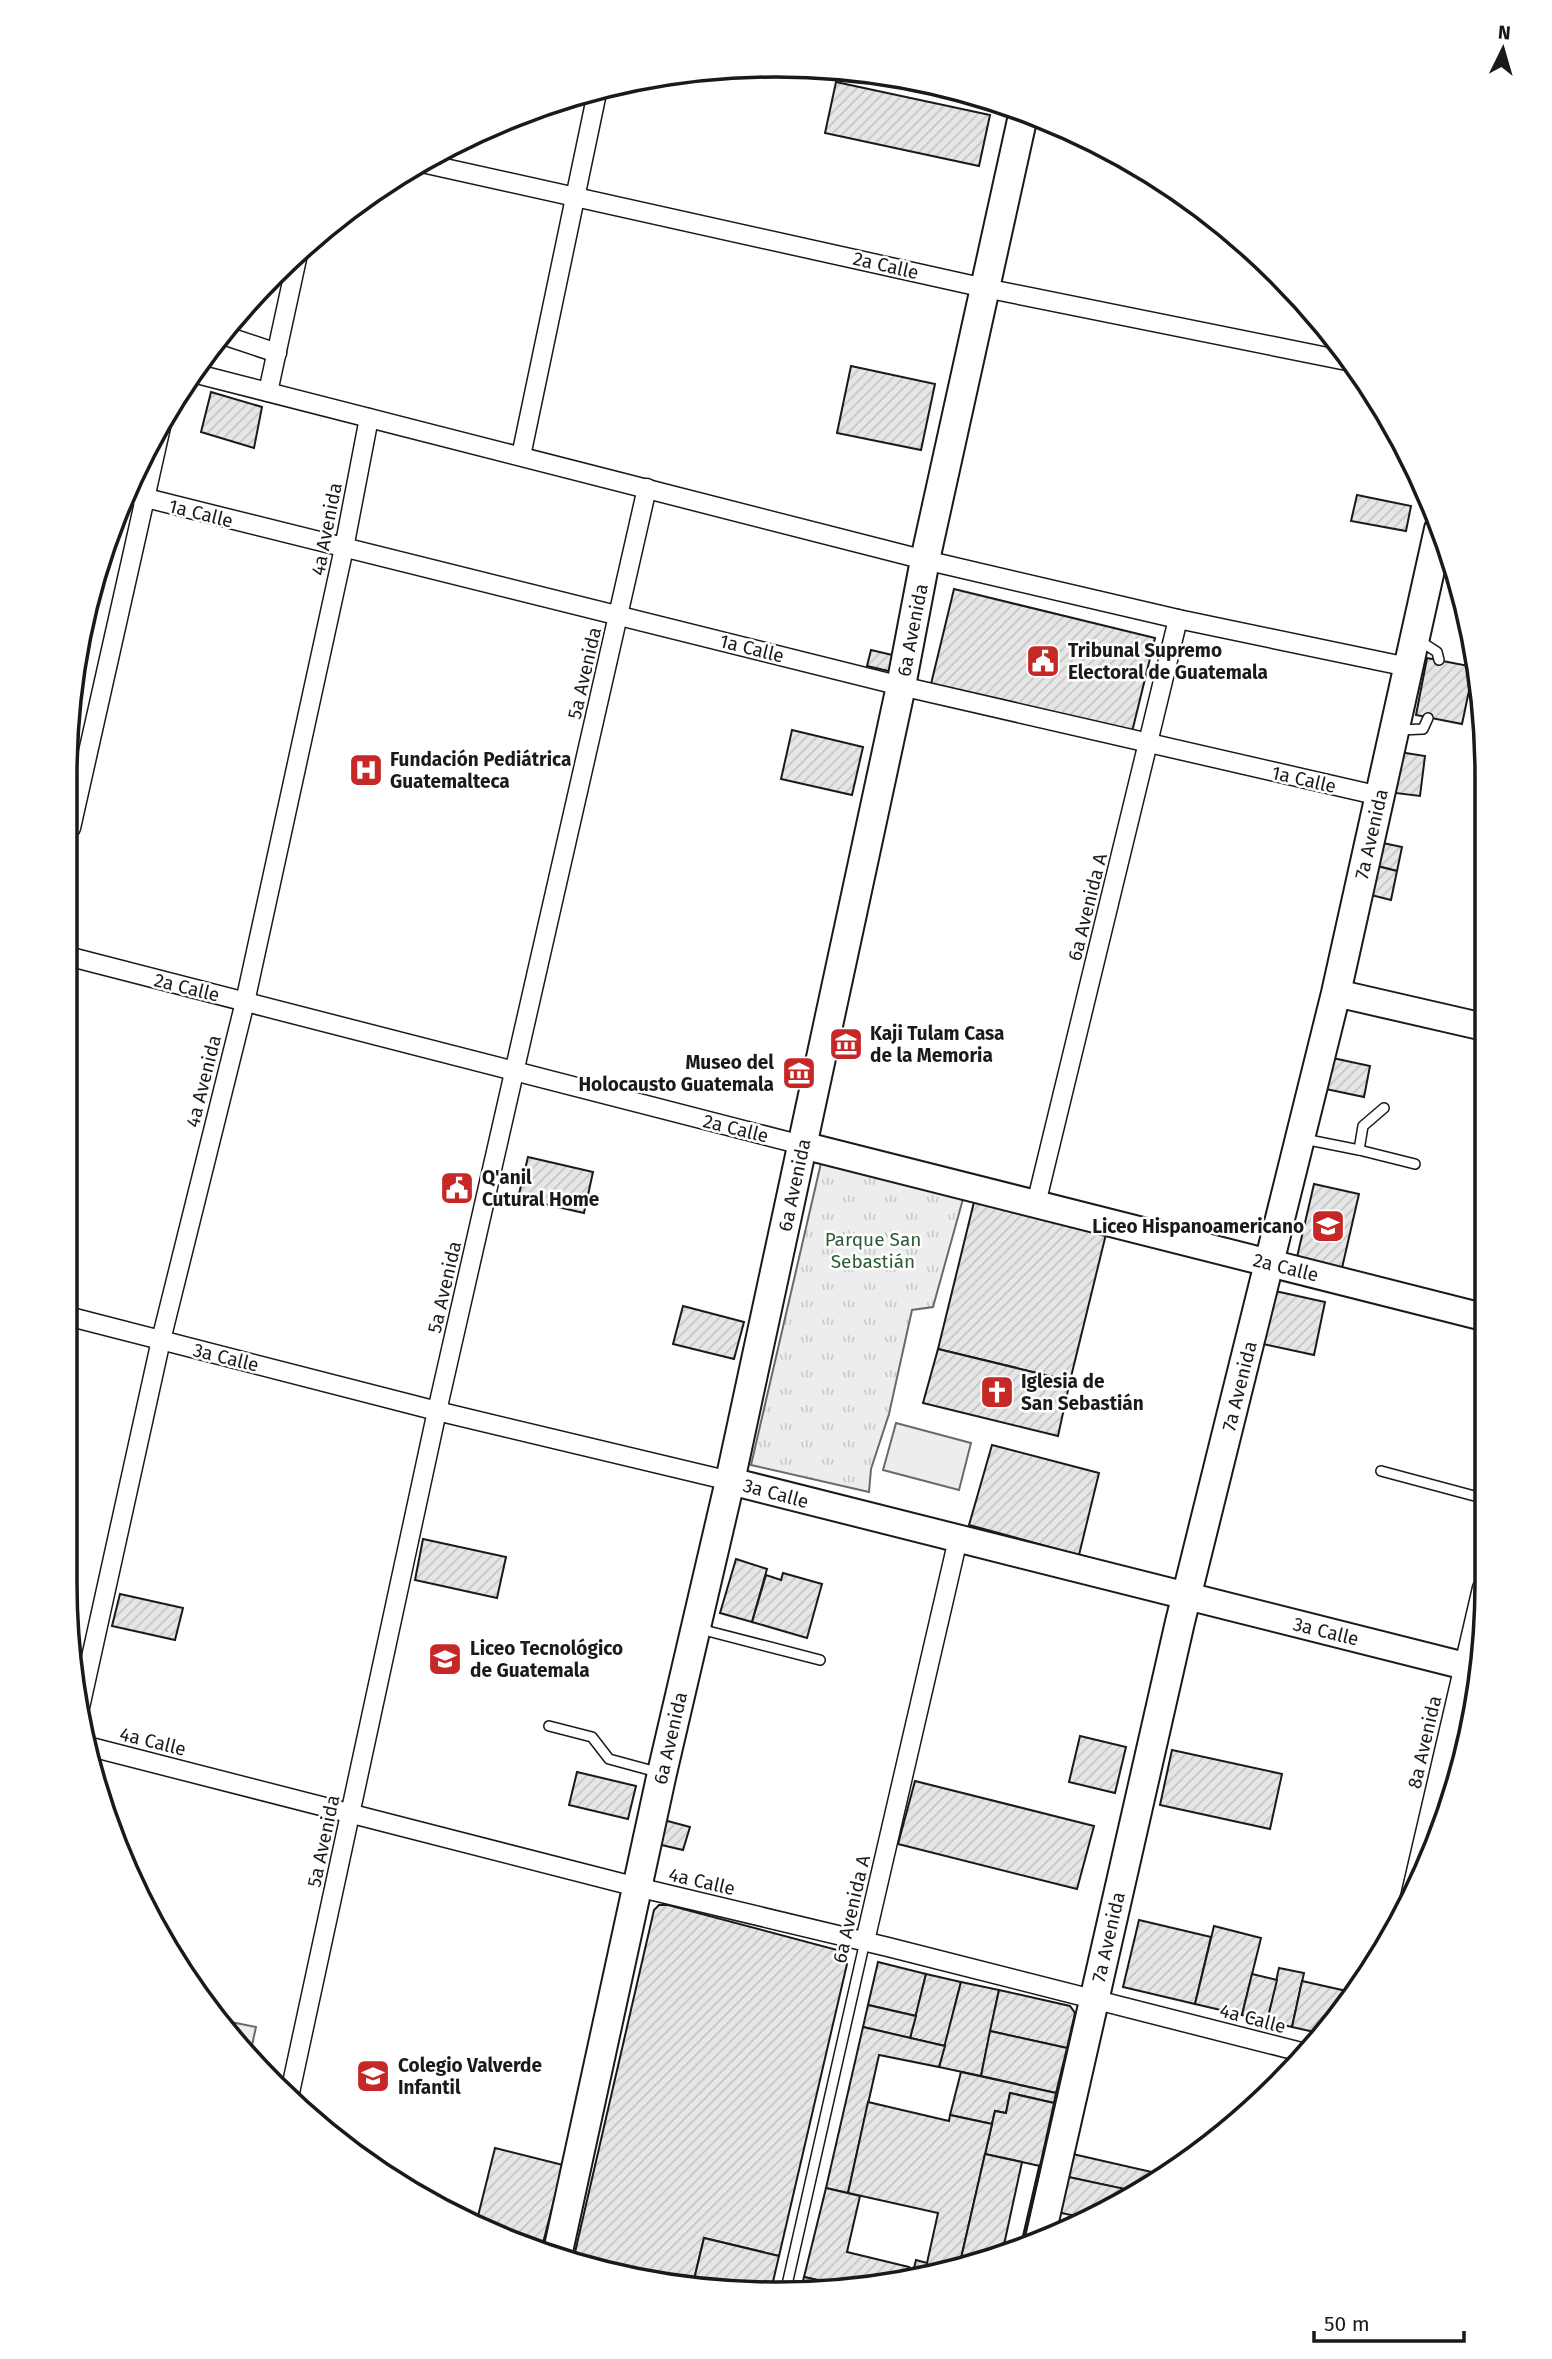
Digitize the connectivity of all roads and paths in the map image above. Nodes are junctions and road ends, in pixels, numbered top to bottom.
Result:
1 (595, 101) edge
2 (1022, 122) edge
3 (436, 166) edge
4 (576, 195) junction
5 (295, 270) edge
6 (985, 288) junction
7 (231, 338) edge
8 (277, 353) junction
9 (1337, 359) edge
10 (203, 376) edge
11 (268, 392) junction
12 (369, 418) junction
13 (521, 456) junction
14 (154, 457) edge
15 (646, 488) junction
16 (136, 496) edge
17 (145, 499) junction
18 (344, 548) junction
19 (1437, 549) edge
20 (925, 560) junction
21 (618, 614) junction
22 (1178, 620) junction
23 (1415, 638) junction
24 (1439, 660) dead end
25 (1408, 667) junction
26 (901, 686) junction
27 (1428, 718) dead end
28 (1394, 730) junction
29 (1148, 744) junction
30 (1380, 796) junction
31 (77, 801) edge
32 (77, 959) edge
33 (1336, 993) junction
34 (245, 1002) junction
35 (1475, 1025) edge
36 (516, 1072) junction
37 (1384, 1108) dead end
38 (1300, 1138) junction
39 (802, 1145) junction
40 (1359, 1150) junction
41 (1415, 1164) dead end
42 (1036, 1204) junction
43 (1269, 1263) junction
44 (1475, 1315) edge
45 (77, 1319) edge
46 (161, 1340) junction
47 (437, 1411) junction
48 (1381, 1471) dead end
49 (730, 1481) junction
50 (1475, 1497) edge
51 (958, 1539) junction
52 (1186, 1596) junction
53 (695, 1627) junction
54 (820, 1660) dead end
55 (1470, 1667) edge
56 (85, 1686) edge
57 (1467, 1686) edge
58 (549, 1727) dead end
59 (97, 1749) edge
60 (662, 1773) junction
61 (351, 1813) junction
62 (1426, 1841) edge
63 (637, 1887) junction
64 (865, 1941) junction
65 (1094, 1998) junction
66 (1296, 2051) edge
67 (291, 2086) edge
68 (1042, 2229) edge
69 (559, 2247) edge
70 (788, 2282) edge

1 - 4 street
2 - 6 main road, 6a Avenida
3 - 4 street, 2a Calle
4 - 6 street, 2a Calle
4 - 13 street
5 - 8 street
6 - 9 street, 2a Calle
6 - 20 main road, 6a Avenida
7 - 8 street
8 - 11 street
10 - 11 street
11 - 12 street
12 - 13 street
12 - 18 street, 4a Avenida
13 - 15 street
14 - 17 street
15 - 20 street
15 - 21 street, 5a Avenida
16 - 17 street, 1a Calle
17 - 18 street, 1a Calle
17 - 31 street
18 - 21 street, 1a Calle
18 - 34 street, 4a Avenida
19 - 23 main road, 7a Avenida
20 - 22 street
20 - 26 main road, 6a Avenida
21 - 26 street, 1a Calle
21 - 36 street, 5a Avenida
22 - 25 street
22 - 29 street, 6a Avenida A
23 - 24 lane
23 - 25 main road, 7a Avenida
25 - 28 main road, 7a Avenida
26 - 29 street, 1a Calle
26 - 39 main road, 6a Avenida
27 - 28 lane
28 - 30 main road, 7a Avenida
29 - 30 street, 1a Calle
29 - 42 street, 6a Avenida A
30 - 33 main road, 7a Avenida
32 - 34 street, 2a Calle
33 - 35 street
33 - 38 main road, 7a Avenida
34 - 36 street, 2a Calle
34 - 46 street, 4a Avenida
36 - 39 street, 2a Calle
36 - 47 street, 5a Avenida
37 - 40 lane
38 - 40 lane
38 - 43 main road, 7a Avenida
39 - 42 street, 2a Calle
39 - 49 main road, 6a Avenida
40 - 41 lane
42 - 43 street, 2a Calle
43 - 44 street, 2a Calle
43 - 52 main road, 7a Avenida
45 - 46 street, 3a Calle
46 - 47 street, 3a Calle
46 - 56 street, 4a Avenida
47 - 49 street, 3a Calle
47 - 61 street, 5a Avenida
48 - 50 lane
49 - 51 street, 3a Calle
49 - 53 main road, 6a Avenida
51 - 52 street, 3a Calle
51 - 64 street, 6a Avenida A
52 - 55 street, 3a Calle
52 - 65 main road, 7a Avenida
53 - 54 lane
53 - 60 main road, 6a Avenida
57 - 62 street, 8a Avenida
58 - 60 lane
59 - 61 street, 4a Calle
60 - 63 main road, 6a Avenida
61 - 63 street, 4a Calle
61 - 67 street, 5a Avenida
63 - 64 street, 4a Calle
63 - 69 main road, 6a Avenida
64 - 65 street, 4a Calle
64 - 70 lane, 6a Avenida A
65 - 66 street, 4a Calle
65 - 68 main road, 7a Avenida

